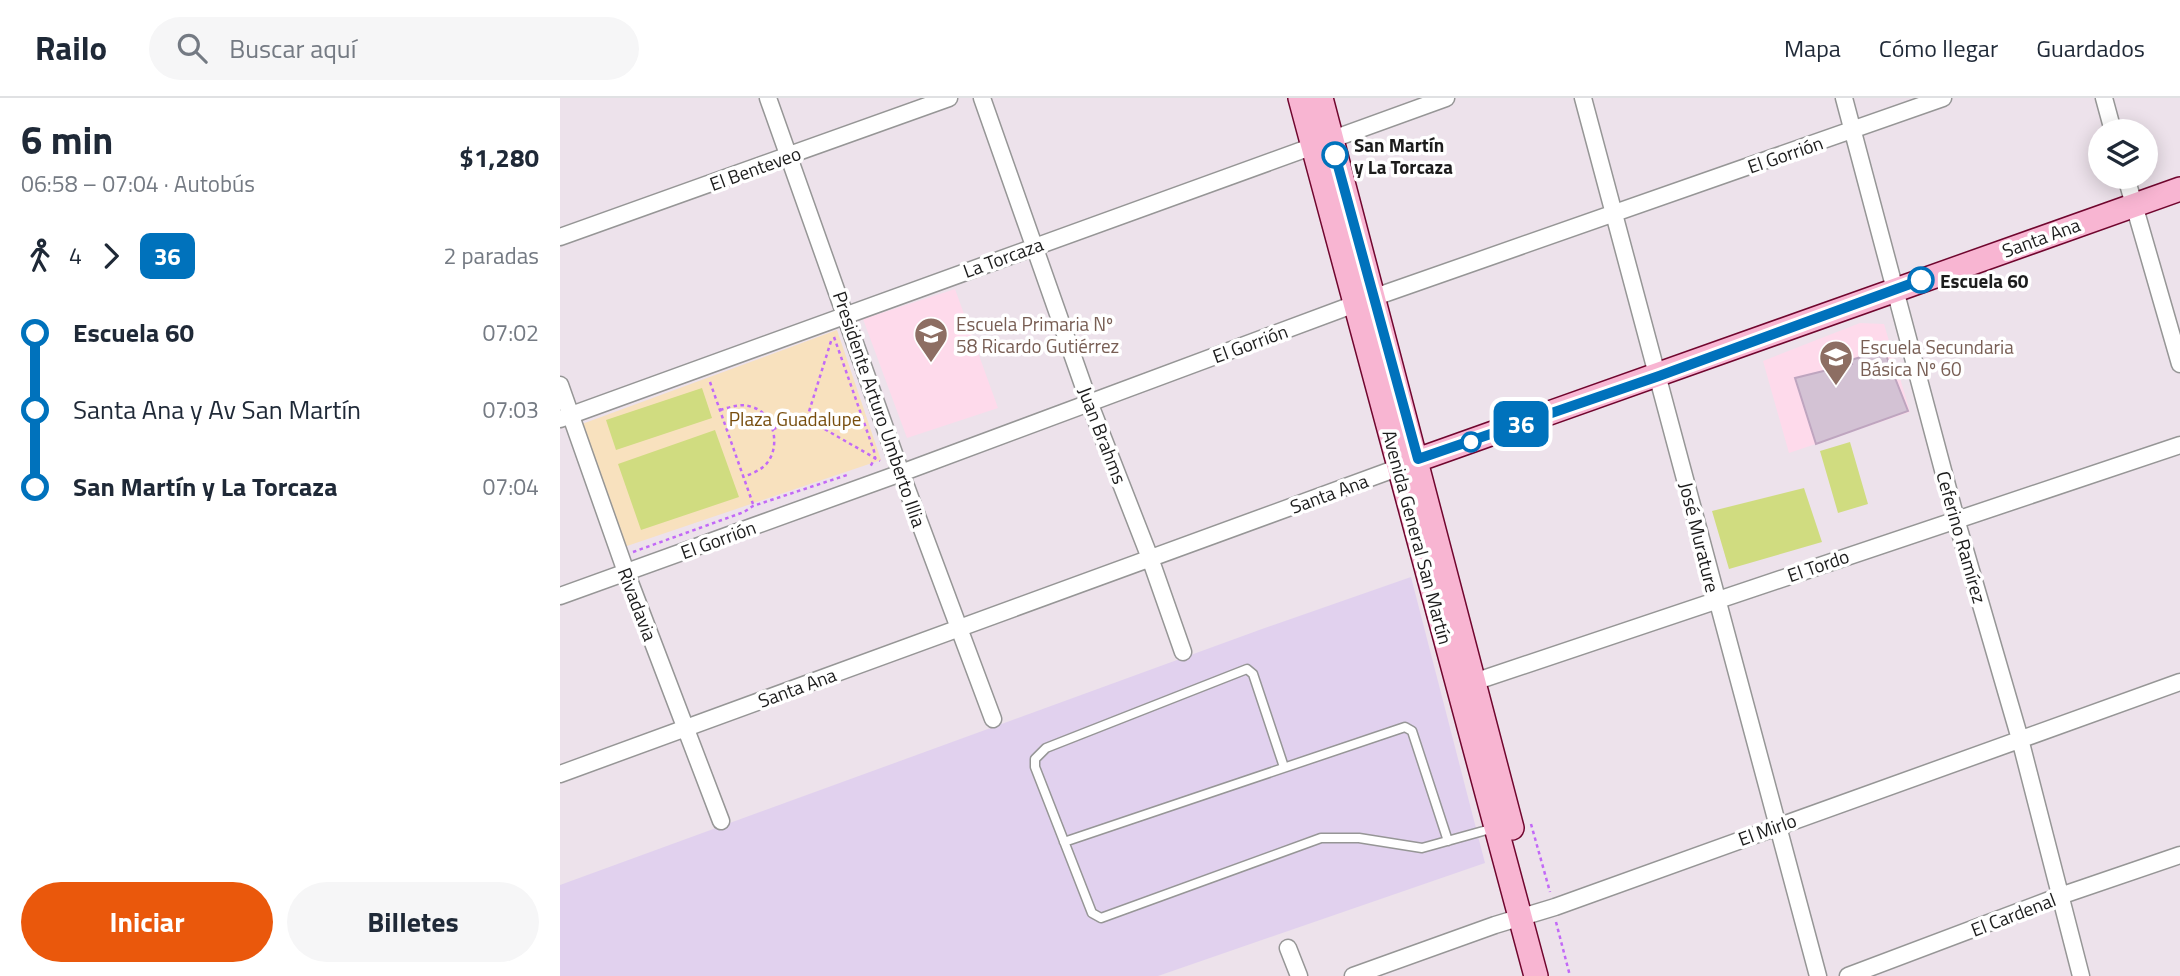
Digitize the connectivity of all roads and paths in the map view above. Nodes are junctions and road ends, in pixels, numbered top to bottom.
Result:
1 (768, 98) edge
2 (949, 98) edge
3 (982, 98) edge
4 (1300, 98) edge
5 (1321, 98) edge
6 (1446, 98) edge
7 (1583, 98) edge
8 (1843, 98) edge
9 (1943, 98) edge
10 (2104, 98) edge
11 (2110, 119) edge
12 (1853, 131) junction
13 (1322, 143) junction
14 (790, 156) junction
15 (2130, 189) edge
16 (2180, 189) edge
17 (2134, 204) junction
18 (1613, 213) junction
19 (560, 237) edge
20 (1035, 246) junction
21 (1894, 290) junction
22 (1364, 301) junction
23 (847, 314) junction
24 (2180, 364) edge
25 (704, 365) junction
26 (1659, 376) junction
27 (560, 385) edge
28 (1089, 402) junction
29 (720, 411) junction
30 (566, 417) edge
31 (807, 419) junction
32 (772, 429) junction
33 (2180, 445) edge
34 (875, 458) junction
35 (1409, 463) junction
36 (870, 467) dead end
37 (858, 471) dead end
38 (901, 473) junction
39 (743, 477) junction
40 (753, 506) junction
41 (1956, 519) junction
42 (1150, 558) junction
43 (623, 564) junction
44 (560, 596) edge
45 (1717, 600) junction
46 (959, 628) junction
47 (1183, 652) dead end
48 (2180, 682) edge
49 (1466, 685) junction
50 (993, 719) dead end
51 (686, 728) junction
52 (2020, 739) junction
53 (1284, 767) junction
54 (560, 774) edge
55 (721, 821) dead end
56 (1504, 825) junction
57 (1778, 825) junction
58 (1448, 841) junction
59 (1065, 842) junction
60 (2180, 855) edge
61 (2060, 896) junction
62 (1527, 915) junction
63 (1288, 948) dead end
64 (1299, 976) edge
65 (1353, 976) edge
66 (1536, 976) edge
67 (1552, 976) edge
68 (1818, 976) edge
69 (1848, 976) edge
70 (2081, 976) edge

1 - 14 street, Presidente Arturo Umberto Illia
2 - 14 street, El Benteveo
3 - 20 street, Juan Brahms
4 - 13 main road, Avenida General San Martín
5 - 13 main road, Avenida General San Martín
6 - 13 street, La Torcaza
7 - 18 street, José Murature
8 - 12 street, Ceferino Ramírez
9 - 12 street, El Gorrión
10 - 11 street
12 - 18 street, El Gorrión
12 - 21 street, Ceferino Ramírez
13 - 20 street, La Torcaza
13 - 22 main road, Avenida General San Martín
14 - 19 street, El Benteveo
14 - 23 street, Presidente Arturo Umberto Illia
15 - 17 street
16 - 17 main road, Santa Ana
17 - 21 main road, Santa Ana
17 - 24 street
18 - 22 street, El Gorrión
18 - 26 street, José Murature
20 - 23 street, La Torcaza
20 - 28 street, Juan Brahms
21 - 26 main road, Santa Ana
21 - 41 street, Ceferino Ramírez
22 - 28 street, El Gorrión
22 - 35 main road, Avenida General San Martín
23 - 25 street, La Torcaza
23 - 38 street, Presidente Arturo Umberto Illia
25 - 29 path
25 - 30 street, La Torcaza
26 - 35 main road, Santa Ana
26 - 45 street, José Murature
27 - 30 street, Rivadavia
28 - 38 street, El Gorrión
28 - 42 street, Juan Brahms
29 - 32 path
29 - 39 path
30 - 43 street, Rivadavia
31 - 32 path
31 - 34 path
31 - 34 path
32 - 39 path
33 - 41 street, El Tordo
34 - 36 path
34 - 38 path
35 - 42 street, Santa Ana
35 - 49 main road, Avenida General San Martín
37 - 40 path
38 - 43 street, El Gorrión
38 - 46 street, Presidente Arturo Umberto Illia
39 - 40 path
40 - 43 path
41 - 45 street, El Tordo
41 - 52 street, Ceferino Ramírez
42 - 46 street, Santa Ana
42 - 47 street, Juan Brahms
43 - 44 street, El Gorrión
43 - 51 street, Rivadavia
45 - 49 street, El Tordo
45 - 57 street, José Murature
46 - 50 street, Presidente Arturo Umberto Illia
46 - 51 street, Santa Ana
48 - 52 street, El Mirlo
49 - 56 main road, Avenida General San Martín
51 - 54 street, Santa Ana
51 - 55 street, Rivadavia
52 - 57 street, El Mirlo
52 - 61 street, Ceferino Ramírez
53 - 58 lane
53 - 59 lane
53 - 59 lane
56 - 58 lane
56 - 62 main road, Avenida General San Martín
57 - 62 street, El Mirlo
57 - 68 street, José Murature
58 - 59 lane
60 - 61 street, El Cardenal
61 - 69 street, El Cardenal
61 - 70 street, Ceferino Ramírez
62 - 65 street, El Mirlo
62 - 66 main road, Avenida General San Martín
62 - 67 main road, Avenida General San Martín
63 - 64 street

